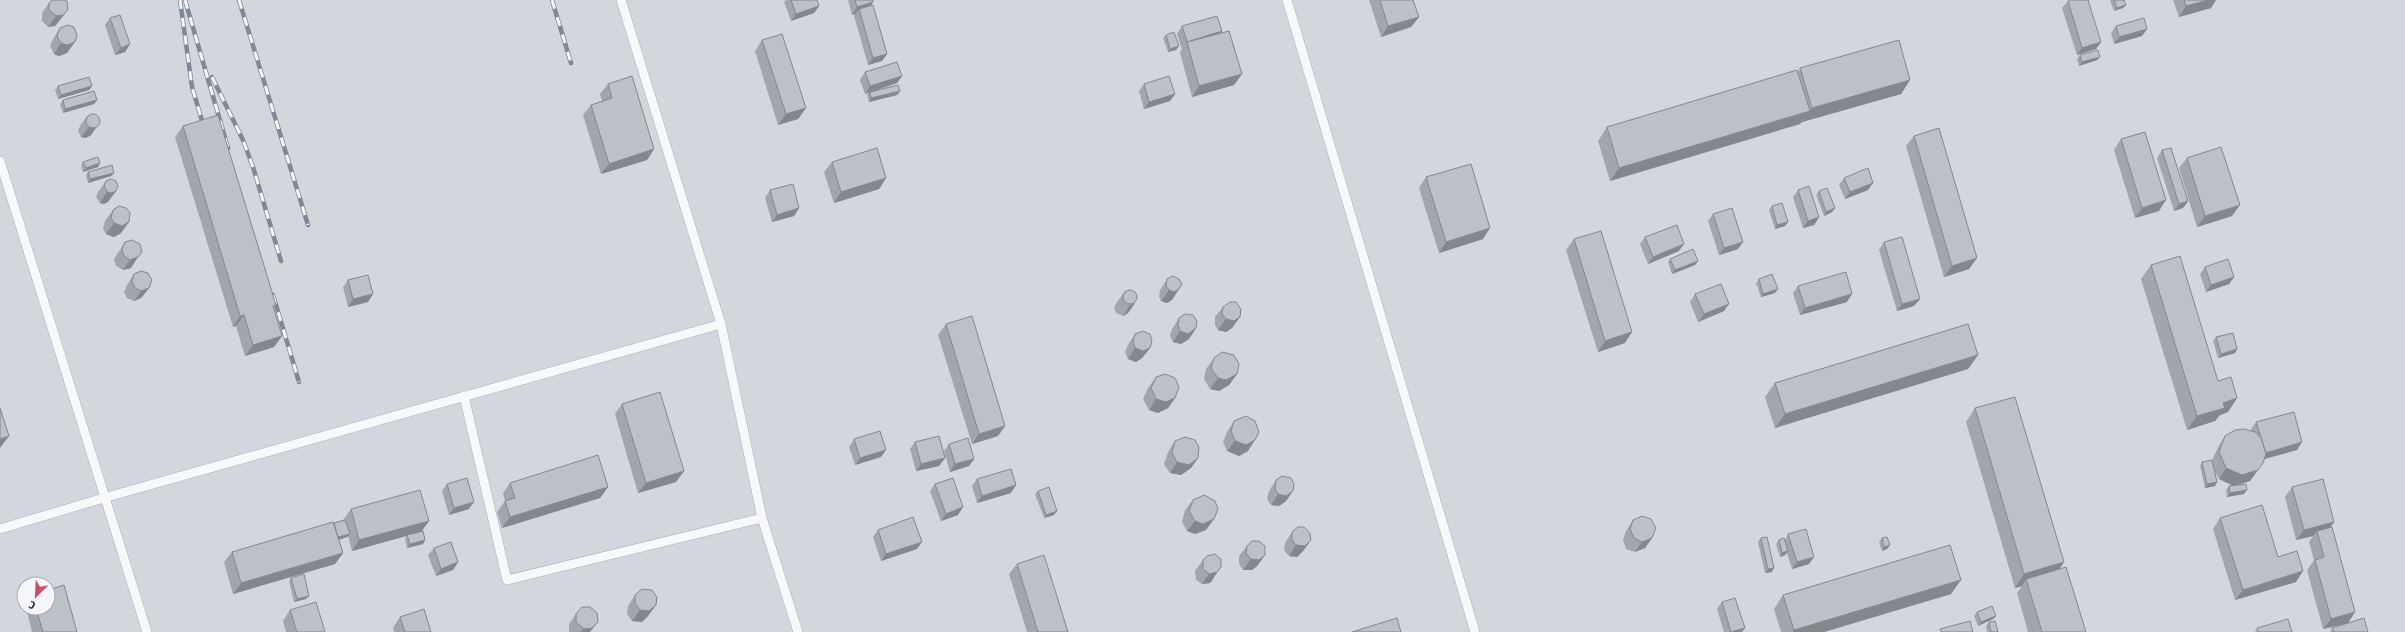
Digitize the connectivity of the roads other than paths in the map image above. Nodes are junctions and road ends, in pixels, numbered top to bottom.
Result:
1 (621, 0) edge
2 (1287, 0) edge
3 (0, 161) edge
4 (721, 324) junction
5 (464, 396) junction
6 (107, 497) junction
7 (762, 518) junction
8 (0, 529) edge
9 (147, 632) edge
10 (798, 632) edge
11 (1475, 632) edge

1 - 4 lane
2 - 11 lane
3 - 6 lane
4 - 5 lane
4 - 7 lane
5 - 6 lane
5 - 7 lane
6 - 8 lane
6 - 9 lane
7 - 10 lane

